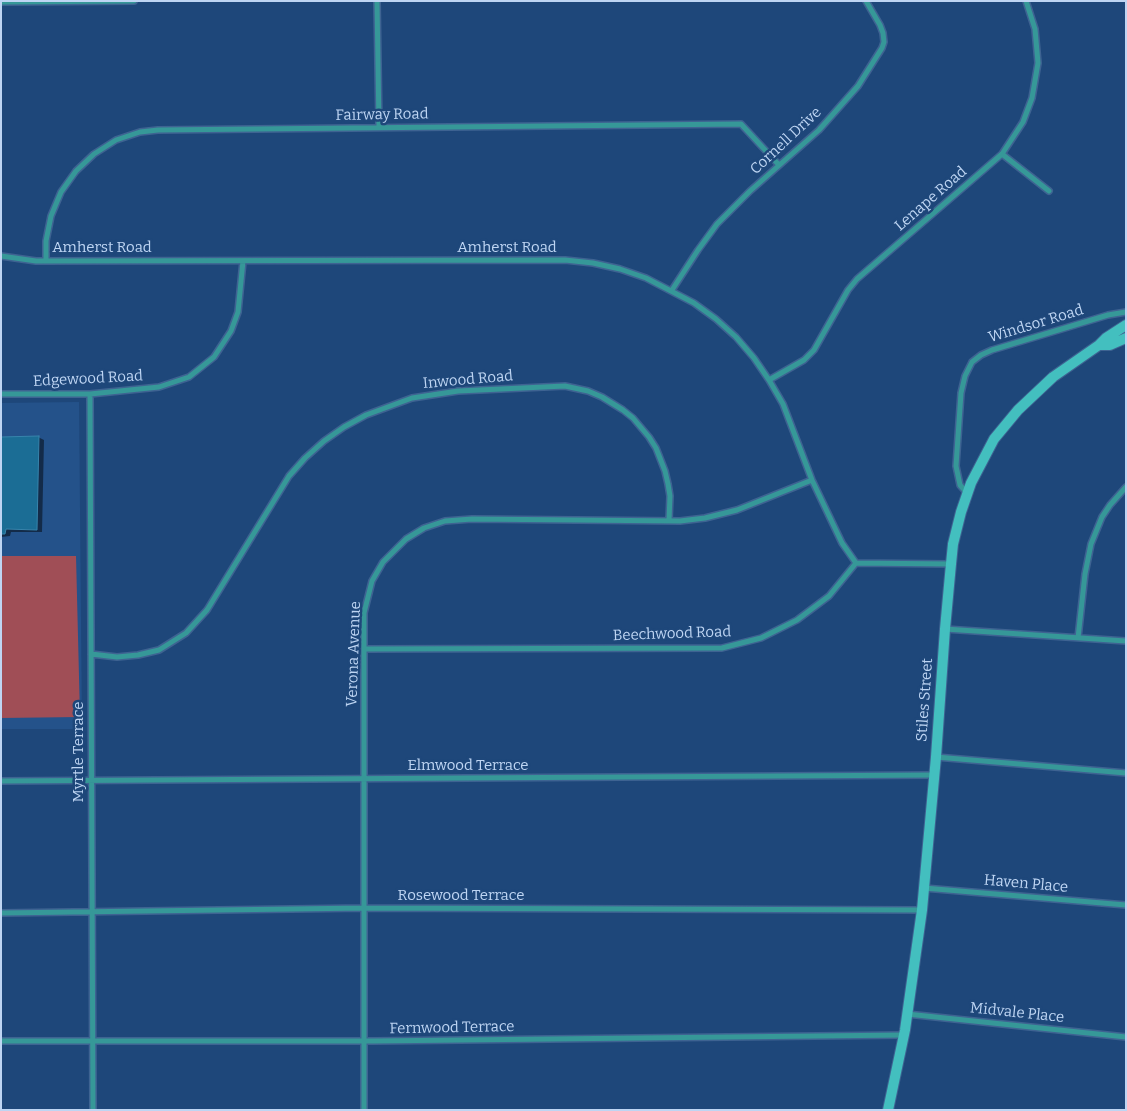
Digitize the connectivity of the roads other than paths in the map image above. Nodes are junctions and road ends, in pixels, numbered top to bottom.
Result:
1 (134, 1) edge
2 (377, 1) edge
3 (866, 1) edge
4 (1026, 1) edge
5 (1, 2) edge
6 (379, 127) junction
7 (1002, 154) junction
8 (779, 165) junction
9 (1050, 191) dead end
10 (1, 256) edge
11 (243, 260) junction
12 (46, 261) junction
13 (672, 290) junction
14 (1126, 312) edge
15 (1126, 325) edge
16 (1126, 338) edge
17 (1099, 345) junction
18 (770, 380) junction
19 (1, 394) edge
20 (90, 394) junction
21 (812, 480) junction
22 (1126, 487) edge
23 (967, 493) junction
24 (669, 520) junction
25 (856, 563) junction
26 (951, 564) junction
27 (945, 629) junction
28 (1078, 638) junction
29 (1126, 641) edge
30 (364, 649) junction
31 (91, 654) junction
32 (936, 757) junction
33 (1126, 774) edge
34 (935, 775) junction
35 (364, 779) junction
36 (1, 781) edge
37 (91, 781) junction
38 (924, 888) junction
39 (1126, 905) edge
40 (364, 908) junction
41 (922, 910) junction
42 (92, 912) junction
43 (1, 913) edge
44 (906, 1014) junction
45 (904, 1035) junction
46 (1126, 1037) edge
47 (1, 1041) edge
48 (364, 1041) junction
49 (92, 1042) junction
50 (93, 1110) edge
51 (364, 1110) edge
52 (888, 1110) edge

1 - 5 street
2 - 6 street
3 - 8 street, Cornell Drive
4 - 7 street, Lenape Road
6 - 8 street, Fairway Road
6 - 12 street, Fairway Road
7 - 9 street
7 - 18 street, Lenape Road
8 - 13 street, Cornell Drive
10 - 12 street, Amherst Road
11 - 12 street, Amherst Road
11 - 13 street, Amherst Road
11 - 20 street, Edgewood Road
13 - 18 street, Amherst Road
14 - 23 street, Windsor Road
15 - 17 main road, Stiles Street
16 - 17 main road, Stiles Street
17 - 23 main road, Stiles Street
18 - 21 street, Amherst Road
19 - 20 street, Edgewood Road
20 - 31 street, Myrtle Terrace
21 - 24 street, Verona Avenue
21 - 25 street, Amherst Road
22 - 28 street
23 - 26 main road, Stiles Street
24 - 30 street, Verona Avenue
24 - 31 street, Inwood Road
25 - 26 street
25 - 30 street, Beechwood Road
26 - 27 main road, Stiles Street
27 - 28 street
27 - 32 main road, Stiles Street
28 - 29 street
30 - 35 street, Verona Avenue
31 - 37 street, Myrtle Terrace
32 - 33 street
32 - 34 main road, Stiles Street
34 - 35 street, Elmwood Terrace
34 - 38 main road, Stiles Street
35 - 37 street, Elmwood Terrace
35 - 40 street, Verona Avenue
36 - 37 street, Elmwood Terrace
37 - 42 street, Myrtle Terrace
38 - 39 street, Haven Place
38 - 41 main road, Stiles Street
40 - 41 street, Rosewood Terrace
40 - 42 street, Rosewood Terrace
40 - 48 street, Verona Avenue
41 - 44 main road, Stiles Street
42 - 43 street, Rosewood Terrace
42 - 49 street, Myrtle Terrace
44 - 45 main road, Stiles Street
44 - 46 street, Midvale Place
45 - 48 street, Fernwood Terrace
45 - 52 main road, Stiles Street
47 - 49 street, Fernwood Terrace
48 - 49 street, Fernwood Terrace
48 - 51 street, Verona Avenue
49 - 50 street, Myrtle Terrace

